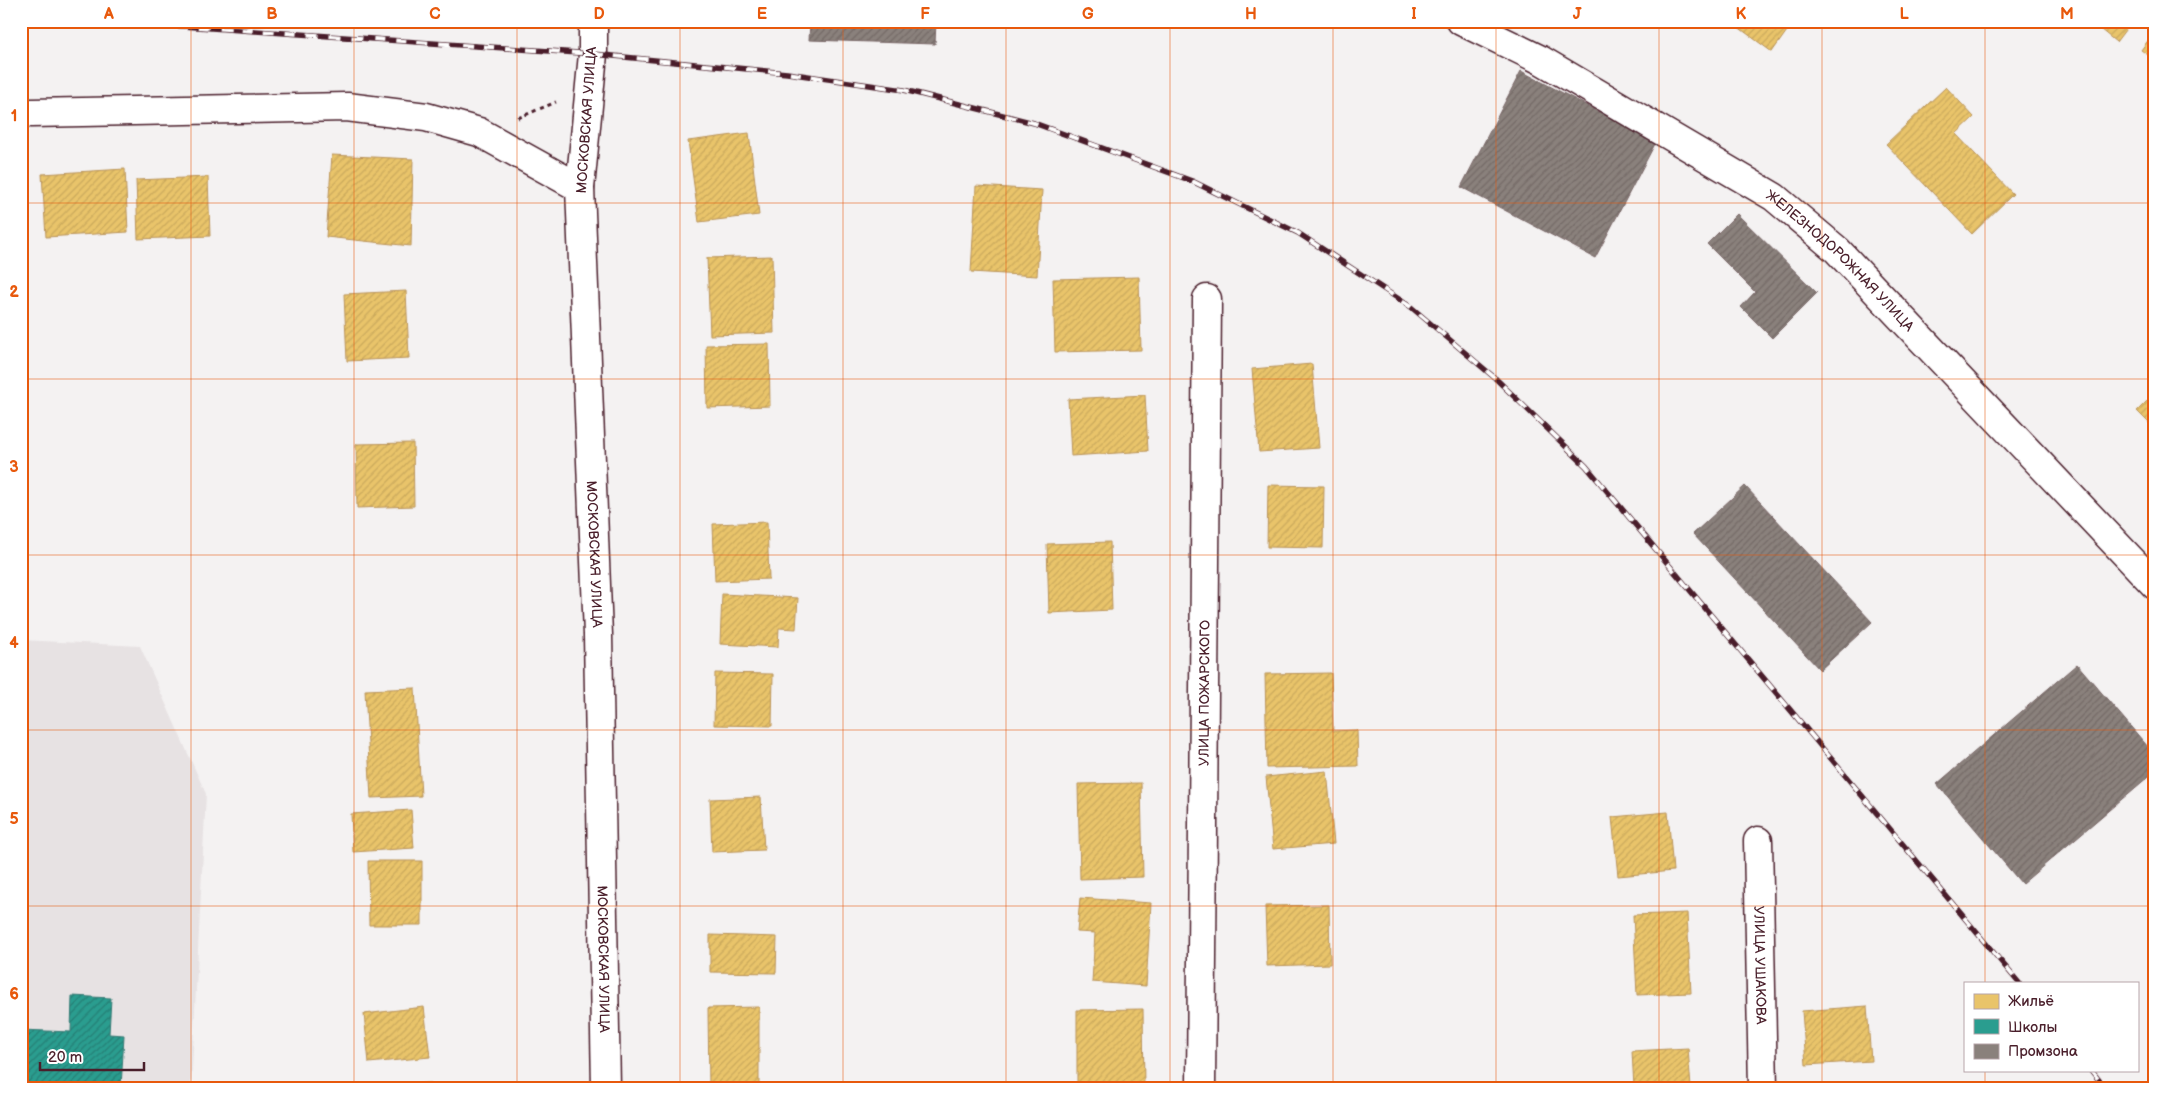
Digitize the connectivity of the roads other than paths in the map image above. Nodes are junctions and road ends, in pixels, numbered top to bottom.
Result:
1 (593, 21) edge
2 (1460, 21) edge
3 (30, 113) dead end
4 (580, 188) junction
5 (1207, 299) dead end
6 (2155, 585) edge
7 (1758, 841) dead end
8 (606, 1088) edge
9 (1201, 1088) edge
10 (1763, 1088) edge

1 - 4 street, МОСКОВСКАЯ УЛИЦА
2 - 6 street, ЖЕЛЕЗНОДОРОЖНАЯ УЛИЦА
3 - 4 street
4 - 8 street, МОСКОВСКАЯ УЛИЦА
5 - 9 street, УЛИЦА ПОЖАРСКОГО
7 - 10 street, УЛИЦА УШАКОВА

